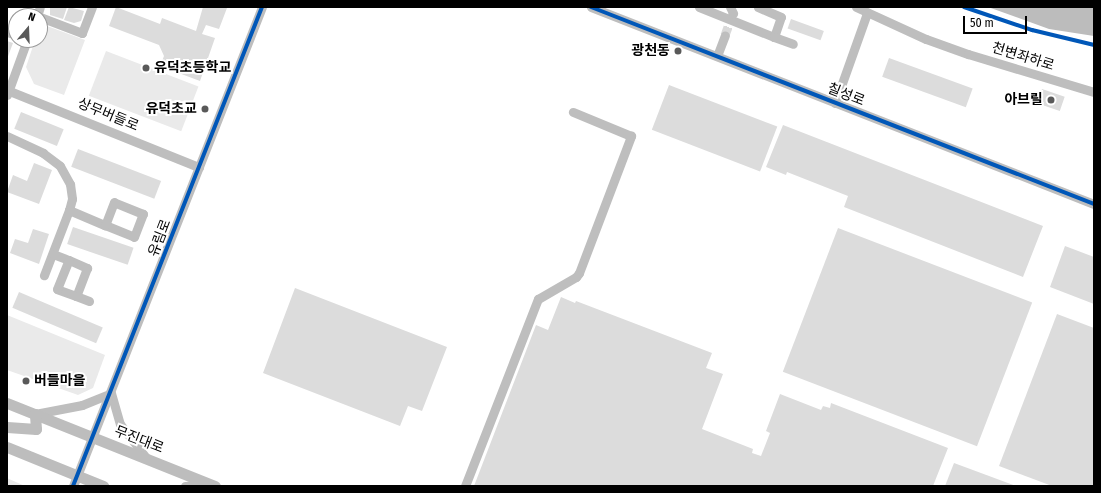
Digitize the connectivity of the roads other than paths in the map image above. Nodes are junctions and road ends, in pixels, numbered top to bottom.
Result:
1 (92, 7) edge
2 (262, 7) edge
3 (591, 7) edge
4 (699, 7) edge
5 (758, 7) edge
6 (856, 7) edge
7 (867, 13) junction
8 (48, 20) edge
9 (725, 35) tunnel mouth
10 (774, 37) junction
11 (793, 44) dead end
12 (24, 48) edge
13 (717, 56) junction
14 (7, 92) edge
15 (1094, 92) edge
16 (835, 102) junction
17 (573, 112) dead end
18 (7, 136) edge
19 (199, 167) junction
20 (1093, 201) edge
21 (70, 210) junction
22 (105, 225) dead end
23 (53, 254) junction
24 (69, 260) junction
25 (44, 275) dead end
26 (76, 296) junction
27 (89, 301) dead end
28 (111, 393) junction
29 (7, 403) edge
30 (34, 414) junction
31 (7, 427) edge
32 (93, 438) junction
33 (7, 447) edge
34 (148, 460) junction
35 (75, 481) edge
36 (212, 485) edge
37 (103, 486) edge
38 (185, 486) edge
39 (466, 486) edge

1 - 8 street
2 - 19 street, 유림로
3 - 13 street, 칠성로
4 - 10 street
5 - 10 street
6 - 7 street, 천변좌하로
7 - 15 street, 천변좌하로
7 - 16 street
9 - 13 street
10 - 11 street
12 - 14 street
13 - 16 street, 칠성로
14 - 19 street, 상무버들로
16 - 20 street, 칠성로
17 - 39 street
18 - 21 street
19 - 28 street, 유림로
21 - 22 street
21 - 23 street
23 - 24 street
23 - 25 street
24 - 26 street
24 - 26 street
26 - 27 street
28 - 30 street
28 - 32 street, 유림로
28 - 34 street
29 - 30 main road, 무진대로
30 - 31 main road
30 - 32 main road, 무진대로
32 - 34 main road, 무진대로
32 - 35 street, 유림로
33 - 35 main road
34 - 36 main road, 무진대로
35 - 37 main road
36 - 38 street

